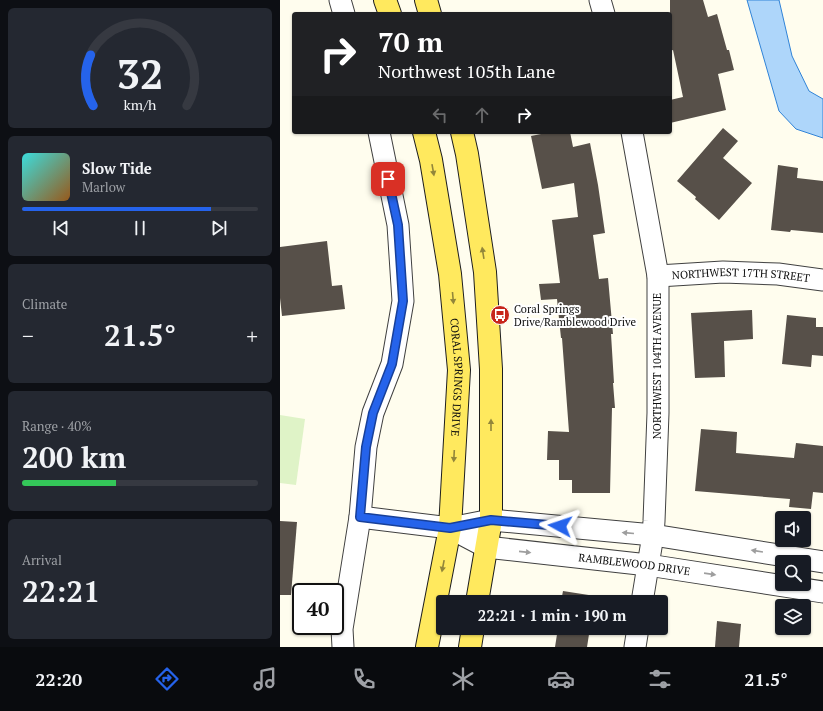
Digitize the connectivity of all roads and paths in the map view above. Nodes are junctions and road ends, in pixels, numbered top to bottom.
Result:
1 (340, 0) edge
2 (385, 0) edge
3 (426, 0) edge
4 (600, 0) edge
5 (343, 12) edge
6 (389, 12) edge
7 (429, 12) edge
8 (603, 12) edge
9 (379, 134) edge
10 (424, 134) edge
11 (462, 134) edge
12 (632, 134) edge
13 (658, 276) junction
14 (823, 280) edge
15 (360, 517) junction
16 (491, 520) junction
17 (450, 528) junction
18 (653, 535) junction
19 (486, 547) junction
20 (823, 562) edge
21 (648, 565) junction
22 (823, 592) edge
23 (479, 595) edge
24 (643, 595) edge
25 (472, 635) edge
26 (637, 635) edge
27 (343, 647) edge
28 (427, 647) edge
29 (470, 647) edge
30 (635, 647) edge

1 - 5 street
2 - 6 main road
3 - 7 main road
4 - 8 street
9 - 15 street
10 -> 17 main road, CORAL SPRINGS DRIVE
16 -> 11 main road
12 - 13 street, NORTHWEST 104TH AVENUE
13 - 14 street, NORTHWEST 17TH STREET
13 - 18 street, NORTHWEST 104TH AVENUE
15 - 17 street, RAMBLEWOOD DRIVE
15 - 27 street
16 - 17 street, RAMBLEWOOD DRIVE
18 -> 16 street, RAMBLEWOOD DRIVE
16 - 19 main road
17 - 19 street, RAMBLEWOOD DRIVE
17 -> 28 main road, CORAL SPRINGS DRIVE
20 -> 18 street, RAMBLEWOOD DRIVE
18 - 21 street, NORTHWEST 104TH AVENUE
19 -> 21 street, RAMBLEWOOD DRIVE
19 - 23 main road
21 -> 22 street, RAMBLEWOOD DRIVE
21 - 24 street, NORTHWEST 104TH AVENUE
25 - 29 main road
26 - 30 street

